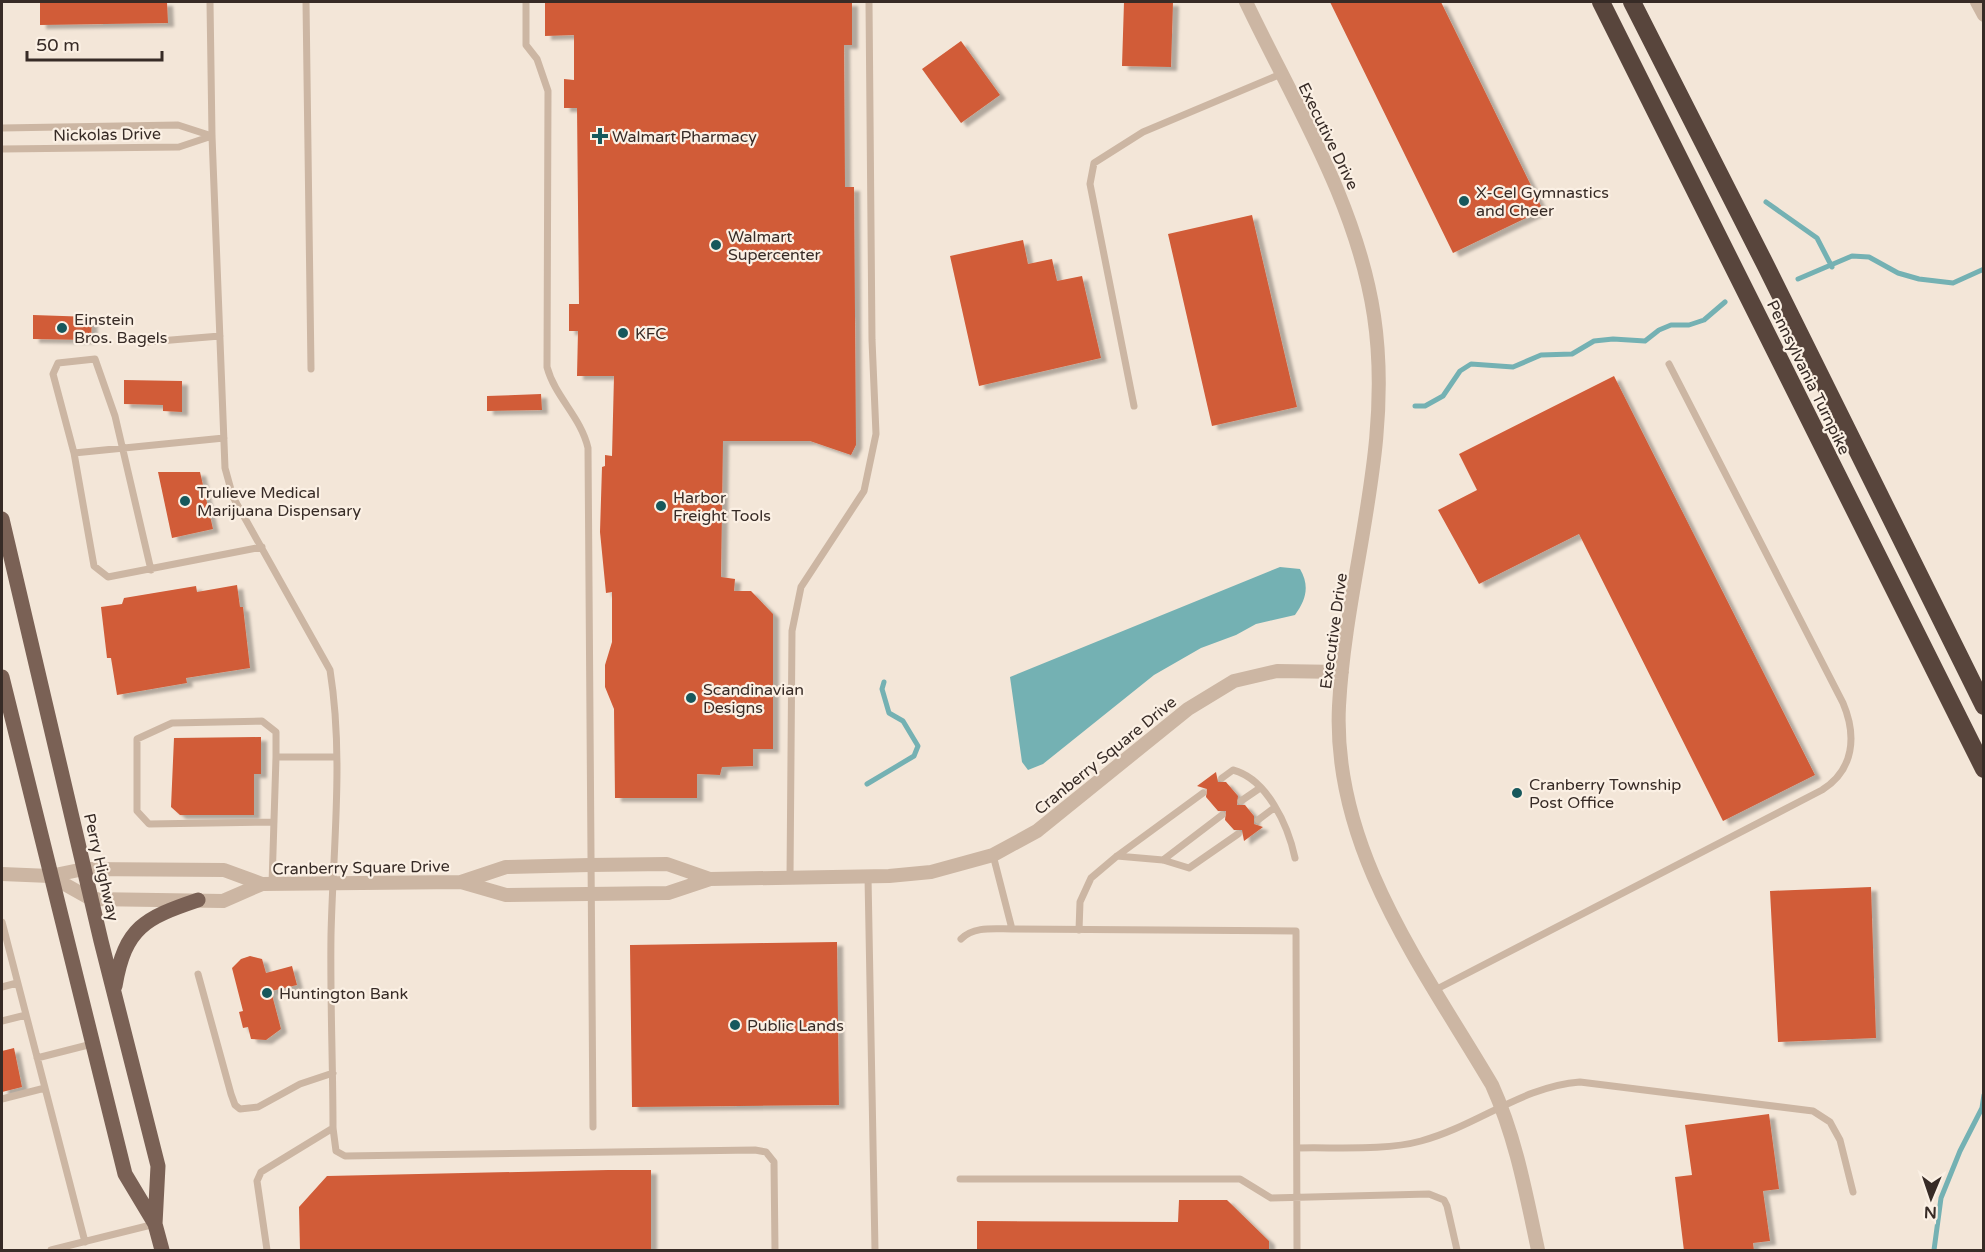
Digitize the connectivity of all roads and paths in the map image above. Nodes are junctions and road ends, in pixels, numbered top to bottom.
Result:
1 (210, 2) edge
2 (306, 2) edge
3 (526, 2) edge
4 (869, 2) edge
5 (1246, 2) edge
6 (1602, 2) edge
7 (1632, 2) edge
8 (1977, 2) edge
9 (1983, 15) edge
10 (1281, 74) junction
11 (2, 128) edge
12 (212, 136) junction
13 (2, 149) edge
14 (220, 336) junction
15 (147, 342) dead end
16 (1670, 364) dead end
17 (310, 369) dead end
18 (1134, 406) dead end
19 (224, 438) junction
20 (121, 448) junction
21 (74, 453) junction
22 (2, 519) edge
23 (262, 547) junction
24 (151, 570) junction
25 (1342, 672) junction
26 (2, 677) edge
27 (1983, 706) edge
28 (276, 757) junction
29 (335, 757) junction
30 (1983, 769) edge
31 (1222, 778) dead end
32 (1260, 788) junction
33 (1203, 793) dead end
34 (1241, 801) dead end
35 (1275, 808) junction
36 (1222, 815) dead end
37 (1258, 819) dead end
38 (274, 822) junction
39 (1238, 834) dead end
40 (993, 855) junction
41 (1117, 856) junction
42 (1295, 858) dead end
43 (1163, 860) junction
44 (590, 865) junction
45 (84, 869) junction
46 (2, 874) edge
47 (50, 876) junction
48 (868, 877) junction
49 (790, 878) junction
50 (710, 879) junction
51 (462, 882) junction
52 (334, 883) junction
53 (267, 884) junction
54 (590, 894) junction
55 (92, 899) junction
56 (198, 900) junction
57 (2, 921) edge
58 (1012, 929) junction
59 (1079, 930) junction
60 (961, 939) dead end
61 (198, 974) dead end
62 (17, 983) junction
63 (2, 987) edge
64 (1434, 990) junction
65 (114, 992) junction
66 (26, 1015) junction
67 (2, 1021) edge
68 (92, 1044) junction
69 (37, 1058) junction
70 (333, 1073) junction
71 (45, 1088) junction
72 (2, 1098) edge
73 (1502, 1107) junction
74 (593, 1127) dead end
75 (333, 1128) junction
76 (1298, 1148) junction
77 (960, 1179) dead end
78 (1853, 1191) dead end
79 (1297, 1196) junction
80 (155, 1224) junction
81 (85, 1242) junction
82 (51, 1250) edge
83 (162, 1251) edge
84 (267, 1251) edge
85 (775, 1251) edge
86 (875, 1251) edge
87 (1297, 1251) edge
88 (1457, 1251) edge
89 (1538, 1251) edge

1 - 12 lane
2 - 17 lane
3 - 44 lane
4 - 49 lane
5 - 10 street, Executive Drive
6 - 30 highway, Pennsylvania Turnpike
7 - 27 highway, Pennsylvania Turnpike
8 - 9 street
10 - 18 lane
10 - 25 street, Executive Drive
11 - 12 lane, Nickolas Drive
12 - 13 lane, Nickolas Drive
12 - 14 lane
14 - 15 lane
14 - 19 lane
16 - 64 lane
19 - 20 lane
19 - 23 lane
20 - 21 lane
20 - 21 lane
20 - 24 lane
21 - 24 lane
22 - 45 main road, Perry Highway
23 - 24 lane
23 - 29 lane
25 - 40 street, Cranberry Square Drive
25 - 64 street, Executive Drive
26 - 47 main road, Perry Highway
28 - 29 lane
28 - 38 lane
28 - 38 lane
29 - 52 lane
31 - 32 lane
32 - 34 lane
32 - 35 lane
33 - 41 lane
35 - 37 lane
35 - 42 lane
36 - 43 lane
38 - 53 lane
39 - 43 lane
40 - 48 street, Cranberry Square Drive
40 - 58 lane
41 - 43 lane
41 - 59 lane
44 - 50 street, Cranberry Square Drive
44 - 51 street, Cranberry Square Drive
44 - 54 lane
45 - 47 street, Cranberry Square Drive
45 - 53 street, Cranberry Square Drive
45 - 55 main road, Perry Highway
46 - 47 street
47 - 55 street, Cranberry Square Drive
47 - 68 main road, Perry Highway
48 - 49 street, Cranberry Square Drive
48 - 86 lane
49 - 50 street, Cranberry Square Drive
50 - 54 street, Cranberry Square Drive
51 - 52 street, Cranberry Square Drive
51 - 54 street, Cranberry Square Drive
52 - 53 street, Cranberry Square Drive
52 - 70 lane
53 - 56 street, Cranberry Square Drive
54 - 74 lane
55 - 56 street, Cranberry Square Drive
55 - 65 main road, Perry Highway
56 - 65 main road
57 - 62 lane
58 - 59 lane
58 - 60 lane
59 - 76 lane
61 - 70 lane
62 - 63 lane
62 - 66 lane
64 - 73 street, Executive Drive
65 - 80 main road, Perry Highway
66 - 67 lane
66 - 69 lane
68 - 69 lane
68 - 80 main road, Perry Highway
69 - 71 lane
70 - 75 lane
71 - 72 lane
71 - 81 lane
73 - 76 lane
73 - 78 lane
73 - 89 street, Executive Drive
75 - 84 lane
75 - 85 lane
76 - 79 lane
77 - 79 lane
79 - 87 lane
79 - 88 lane
80 - 81 lane
80 - 83 main road, Perry Highway
81 - 82 lane

